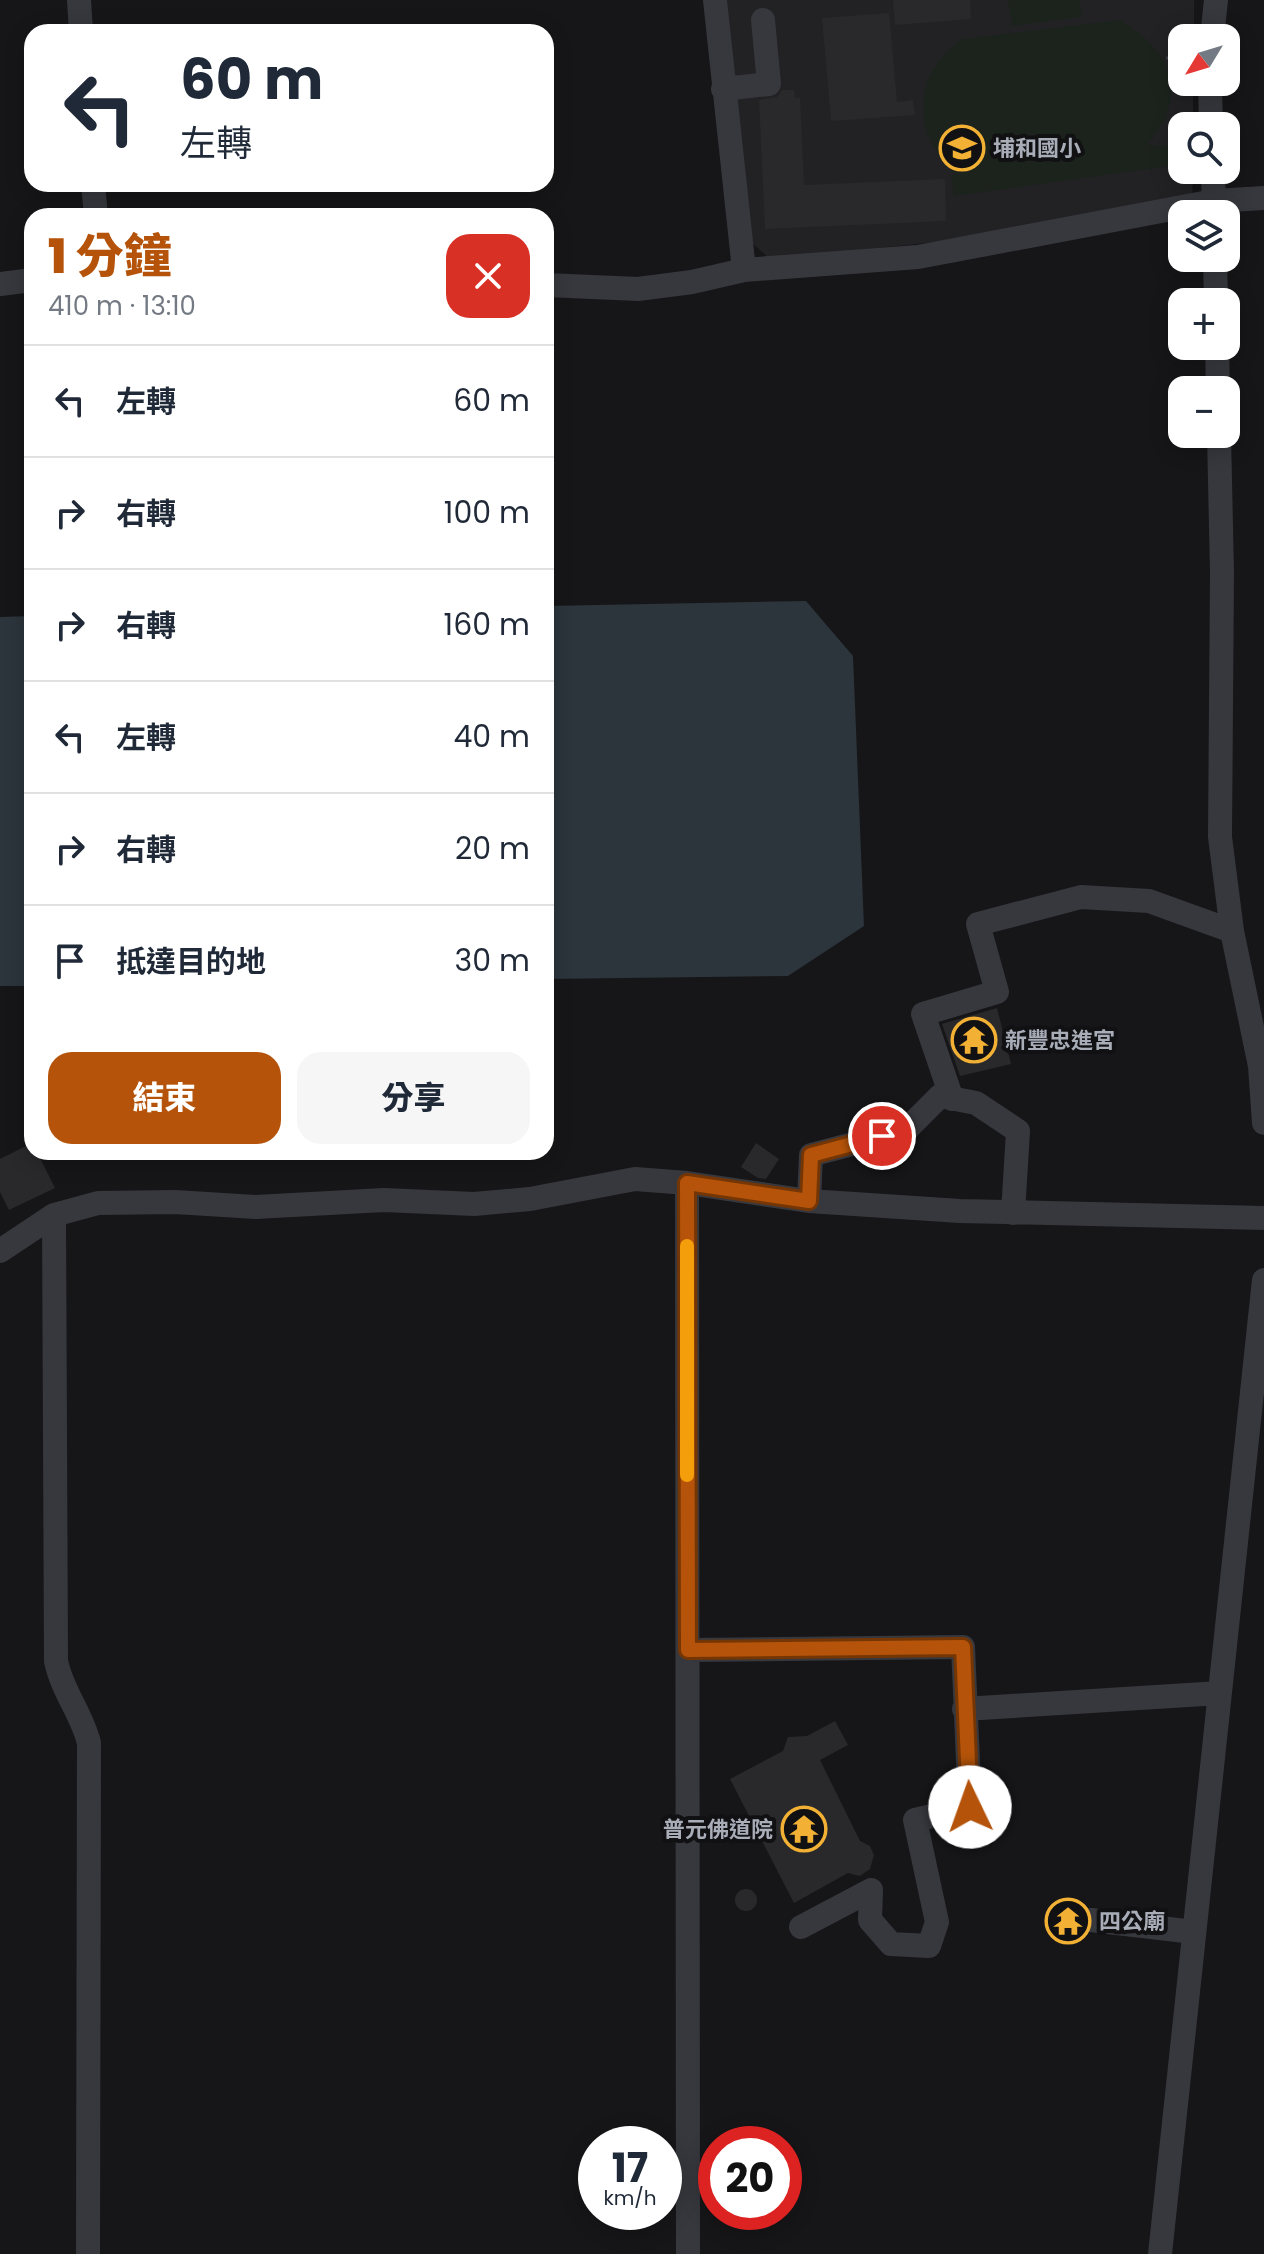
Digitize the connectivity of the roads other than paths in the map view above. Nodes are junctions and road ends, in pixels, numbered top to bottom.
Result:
1 (79, 0) edge
2 (715, 0) edge
3 (1216, 0) edge
4 (763, 20) dead end
5 (80, 24) edge
6 (1213, 24) edge
7 (723, 89) junction
8 (1264, 198) edge
9 (1240, 203) edge
10 (1168, 216) edge
11 (744, 270) junction
12 (24, 281) edge
13 (0, 284) edge
14 (554, 285) edge
15 (1219, 448) edge
16 (1232, 931) junction
17 (952, 1099) junction
18 (1264, 1123) edge
19 (687, 1183) junction
20 (809, 1201) junction
21 (1013, 1213) junction
22 (54, 1215) junction
23 (1264, 1218) edge
24 (0, 1251) edge
25 (1264, 1280) edge
26 (688, 1650) junction
27 (1220, 1693) junction
28 (964, 1709) junction
29 (1091, 1920) dead end
30 (801, 1927) dead end
31 (1194, 1932) junction
32 (88, 2254) edge
33 (688, 2254) edge
34 (1160, 2254) edge

1 - 5 street
2 - 7 street
3 - 6 street
4 - 7 street
7 - 11 street
8 - 9 street
10 - 11 street
11 - 14 street
12 - 13 street
15 - 16 street
16 - 17 street
16 - 18 street
17 - 20 street
17 - 21 street
19 - 20 street
19 - 22 street
19 - 26 street
20 - 21 street
21 - 23 street
22 - 24 street
22 - 32 street
25 - 27 street
26 - 28 street
26 - 33 street
27 - 28 street
27 - 31 street
28 - 30 street
29 - 31 street
31 - 34 street

